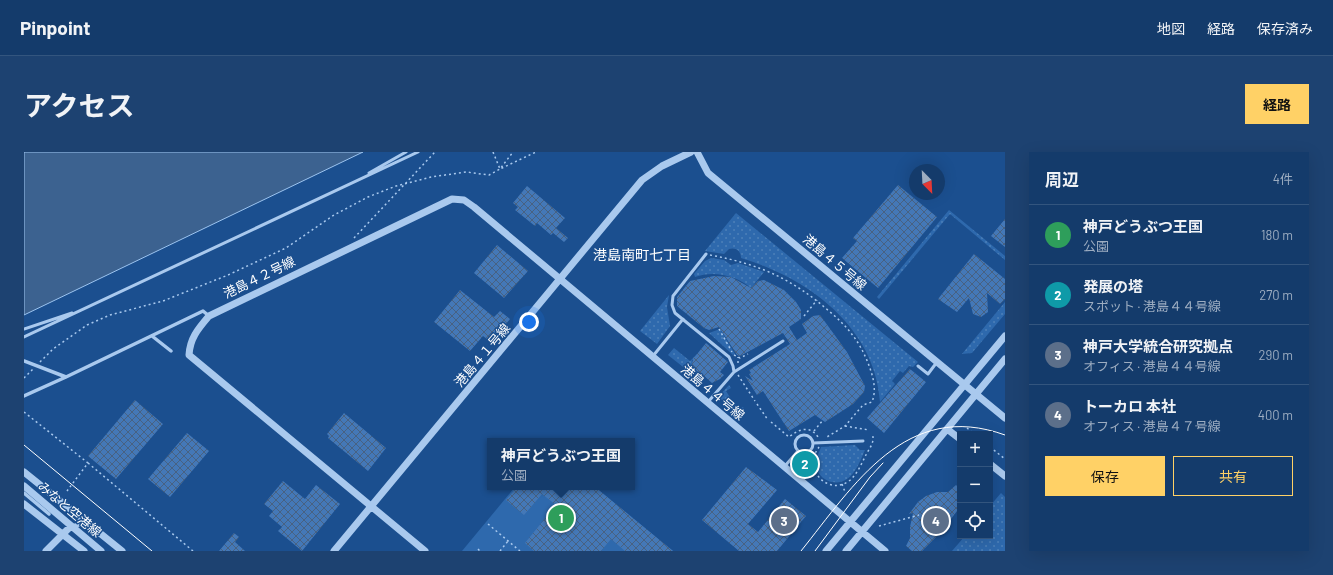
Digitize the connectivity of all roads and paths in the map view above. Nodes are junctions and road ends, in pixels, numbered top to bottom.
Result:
1 (406, 152) edge
2 (418, 152) edge
3 (435, 152) edge
4 (493, 152) edge
5 (514, 152) edge
6 (536, 152) edge
7 (691, 152) edge
8 (697, 152) edge
9 (500, 170) junction
10 (357, 181) junction
11 (406, 184) junction
12 (351, 241) dead end
13 (706, 254) joint
14 (560, 280) junction
15 (817, 300) junction
16 (87, 308) junction
17 (209, 316) junction
18 (804, 316) dead end
19 (683, 319) junction
20 (719, 329) dead end
21 (24, 330) edge
22 (152, 336) junction
23 (1005, 336) edge
24 (24, 337) edge
25 (783, 341) dead end
26 (171, 351) dead end
27 (748, 354) dead end
28 (738, 357) junction
29 (652, 358) junction
30 (1005, 359) edge
31 (24, 361) edge
32 (937, 362) junction
33 (37, 365) junction
34 (918, 366) dead end
35 (738, 370) junction
36 (734, 372) junction
37 (66, 377) junction
38 (24, 378) edge
39 (964, 385) junction
40 (976, 394) junction
41 (24, 396) edge
42 (755, 401) dead end
43 (707, 403) junction
44 (757, 404) dead end
45 (24, 412) edge
46 (1005, 418) edge
47 (768, 420) dead end
48 (822, 420) dead end
49 (771, 422) dead end
50 (845, 426) junction
51 (967, 428) dead end
52 (948, 429) junction
53 (869, 430) dead end
54 (970, 431) edge
55 (813, 432) dead end
56 (872, 433) dead end
57 (957, 436) edge
58 (789, 437) dead end
59 (818, 438) dead end
60 (863, 441) dead end
61 (813, 443) junction
62 (993, 450) edge
63 (798, 451) junction
64 (813, 457) dead end
65 (803, 459) dead end
66 (1005, 460) edge
67 (88, 463) junction
68 (24, 466) edge
69 (993, 466) edge
70 (784, 467) junction
71 (796, 467) dead end
72 (857, 471) junction
73 (24, 472) edge
74 (860, 474) dead end
75 (1005, 476) edge
76 (842, 484) junction
77 (24, 486) edge
78 (67, 490) dead end
79 (845, 492) dead end
80 (24, 493) edge
81 (56, 497) junction
82 (24, 504) edge
83 (371, 506) junction
84 (49, 514) dead end
85 (919, 515) dead end
86 (850, 522) junction
87 (89, 523) junction
88 (488, 524) dead end
89 (71, 526) junction
90 (879, 526) dead end
91 (862, 532) junction
92 (64, 534) junction
93 (508, 541) junction
94 (46, 551) edge
95 (84, 551) edge
96 (101, 551) edge
97 (122, 551) edge
98 (193, 551) edge
99 (334, 551) edge
100 (425, 551) edge
101 (500, 551) edge
102 (520, 551) edge
103 (826, 551) edge
104 (846, 551) edge
105 (885, 551) edge

1 - 10 lane
2 - 10 lane
3 - 11 path
4 - 9 path
5 - 9 path
6 - 9 path
7 - 14 street, 港島４１号線
8 - 32 street, 港島４５号線
9 - 11 path
10 - 16 lane
11 - 12 path
11 - 33 path
13 - 15 path
13 - 19 lane
14 - 17 street, 港島４２号線
14 - 29 street, 港島４４号線
14 - 83 street, 港島４１号線
15 - 18 path
15 - 50 path
16 - 21 lane
16 - 24 lane
17 - 22 street
17 - 83 street, 港島４２号線
19 - 29 lane
19 - 36 lane
20 - 28 path
22 - 26 street
22 - 37 street
23 - 39 street
25 - 35 lane
27 - 28 path
28 - 35 path
29 - 43 street, 港島４４号線
30 - 40 street
31 - 33 street
32 - 34 lane
32 - 39 street, 港島４５号線
33 - 37 street
33 - 38 path
35 - 36 lane
35 - 42 path
36 - 43 lane
37 - 41 street
39 - 40 street, 港島４５号線
39 - 86 street
40 - 46 street, 港島４５号線
40 - 52 street
43 - 70 street, 港島４４号線
44 - 47 path
45 - 67 path
48 - 55 path
49 - 58 path
50 - 53 path
50 - 59 path
51 - 54 path
52 - 57 street
52 - 91 street
56 - 72 path
60 - 61 lane
61 - 63 lane
61 - 63 lane
62 - 66 path
63 - 70 lane
64 - 76 path
65 - 71 path
67 - 78 path
67 - 98 path
68 - 81 street
69 - 75 street
70 - 86 street, 港島４４号線
72 - 74 path
72 - 76 path
73 - 81 street, みなと空港線
76 - 79 path
77 - 89 street, みなと空港線
80 - 84 street
81 - 87 street, みなと空港線
82 - 92 street
83 - 99 street, 港島４１号線
83 - 100 street
85 - 90 path
86 - 91 street, 港島４４号線
86 - 103 street
87 - 89 street
87 - 97 street, みなと空港線
88 - 93 path
89 - 92 street
89 - 96 street, みなと空港線
91 - 104 street
91 - 105 street, 港島４４号線
92 - 94 street
92 - 95 street
93 - 101 path
93 - 102 path

